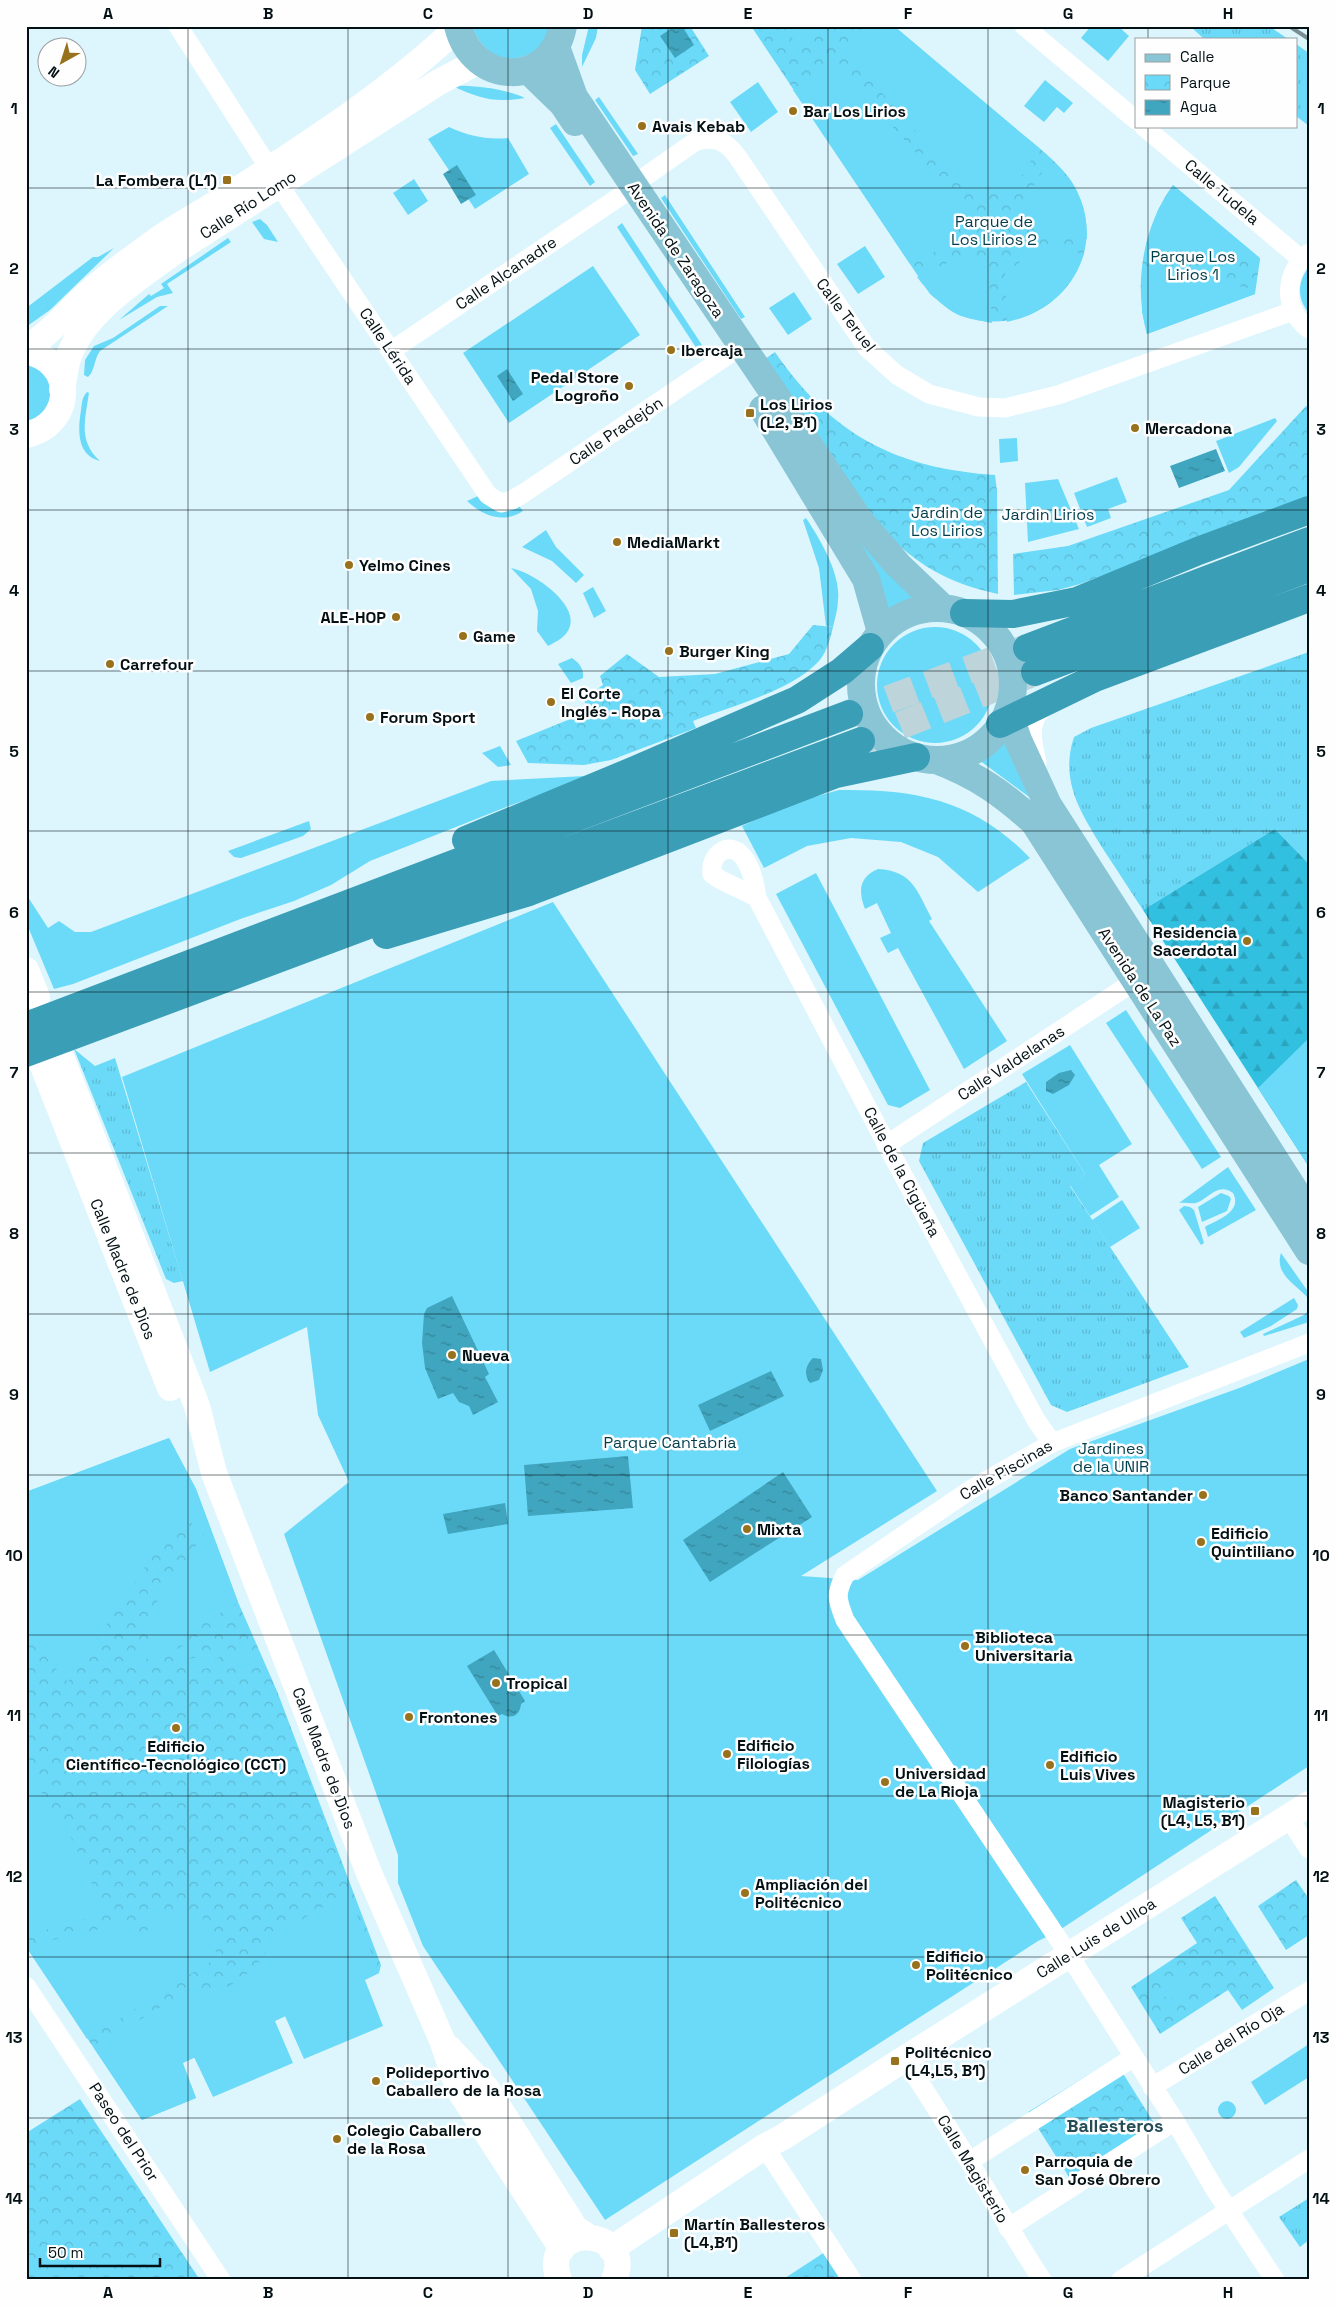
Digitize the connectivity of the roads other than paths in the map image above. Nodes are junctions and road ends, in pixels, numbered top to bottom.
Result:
1 (178, 26) edge
2 (458, 26) edge
3 (1024, 26) edge
4 (559, 37) edge
5 (478, 61) junction
6 (528, 70) junction
7 (1135, 119) edge
8 (1145, 128) edge
9 (274, 176) junction
10 (627, 190) junction
11 (209, 218) junction
12 (1305, 256) edge
13 (1293, 311) junction
14 (1309, 329) edge
15 (26, 350) edge
16 (391, 351) junction
17 (728, 355) junction
18 (62, 389) junction
19 (26, 435) edge
20 (501, 503) joint
21 (1309, 510) edge
22 (1309, 518) edge
23 (1309, 541) edge
24 (1198, 551) junction
25 (1309, 568) edge
26 (1309, 598) edge
27 (953, 610) junction
28 (875, 640) junction
29 (1081, 683) junction
30 (849, 714) tunnel mouth
31 (1006, 718) junction
32 (861, 741) tunnel mouth
33 (926, 759) junction
34 (1048, 805) junction
35 (757, 898) dead end
36 (294, 952) junction
37 (26, 970) edge
38 (1135, 981) junction
39 (120, 990) junction
40 (37, 997) dead end
41 (26, 1026) edge
42 (52, 1043) edge
43 (886, 1145) junction
44 (1309, 1212) edge
45 (1309, 1251) edge
46 (1309, 1343) edge
47 (1052, 1443) junction
48 (1298, 1810) edge
49 (1309, 1849) edge
50 (1069, 1955) junction
51 (26, 1986) edge
52 (1309, 1991) edge
53 (442, 2040) junction
54 (1134, 2057) junction
55 (904, 2059) junction
56 (1152, 2087) junction
57 (1175, 2120) junction
58 (776, 2145) junction
59 (1309, 2159) edge
60 (970, 2162) junction
61 (1230, 2210) junction
62 (1008, 2228) junction
63 (587, 2236) junction
64 (562, 2249) junction
65 (611, 2249) junction
66 (1126, 2278) edge
67 (221, 2280) edge
68 (560, 2280) edge
69 (614, 2280) edge
70 (852, 2280) edge
71 (1042, 2280) edge
72 (1274, 2280) edge

1 - 9 street, Calle Lérida
2 - 5 main road
2 - 9 main road, Calle Río Lomo
3 - 7 street
4 - 6 main road
4 - 10 main road, Avenida de Zaragoza
5 - 6 main road
5 - 9 main road, Calle Río Lomo
6 - 10 main road, Avenida de Zaragoza
8 - 12 street, Calle Tudela
9 - 11 main road, Calle Río Lomo
9 - 16 street, Calle Lérida
10 - 13 street, Calle Teruel
10 - 16 street, Calle Alcanadre
10 - 17 main road, Avenida de Zaragoza
10 - 27 main road, Avenida de Zaragoza
11 - 15 main road, Calle Río Lomo
11 - 18 main road, Calle Río Lomo
12 - 13 street
13 - 14 street
15 - 18 main road
16 - 20 street, Calle Lérida
17 - 20 street, Calle Pradejón
17 - 28 main road, Avenida de Zaragoza
18 - 19 main road, Calle Río Lomo
21 - 24 highway
22 - 24 highway
23 - 25 highway
24 - 27 highway
26 - 29 highway
27 - 28 main road
27 - 31 main road
28 - 33 main road
28 - 39 highway
29 - 31 highway
29 - 34 street, Avenida de La Paz
30 - 39 highway
31 - 33 main road
31 - 34 main road, Avenida de La Paz
32 - 36 highway
33 - 36 highway
33 - 38 main road, Avenida de La Paz
34 - 44 main road, Avenida de La Paz
35 - 43 street, Calle de la Cigüeña
36 - 42 highway
37 - 40 main road
38 - 43 street, Calle Valdelanas
38 - 45 main road, Avenida de La Paz
39 - 42 highway
41 - 42 highway
42 - 53 main road, Calle Madre de Dios
43 - 47 street, Calle de la Cigüeña
46 - 47 street, Calle Piscinas
47 - 50 street, Calle Piscinas
48 - 49 street
48 - 50 main road, Calle Luis de Ulloa
50 - 54 street
50 - 55 main road, Calle Luis de Ulloa
51 - 67 street, Paseo del Prior
52 - 56 street, Calle del Río Oja
53 - 63 main road, Calle Madre de Dios
53 - 64 main road, Calle Madre de Dios
54 - 56 street
54 - 60 street
55 - 58 main road, Calle Luis de Ulloa
55 - 60 street, Calle Magisterio
56 - 57 street
57 - 61 street
57 - 62 street
58 - 65 main road, Calle Luis de Ulloa
58 - 70 street
59 - 61 street
60 - 62 street, Calle Magisterio
61 - 66 street
61 - 72 street
62 - 71 street, Calle Magisterio
63 - 64 main road
63 - 65 main road, Calle Madre de Dios
64 - 68 main road
65 - 69 main road

